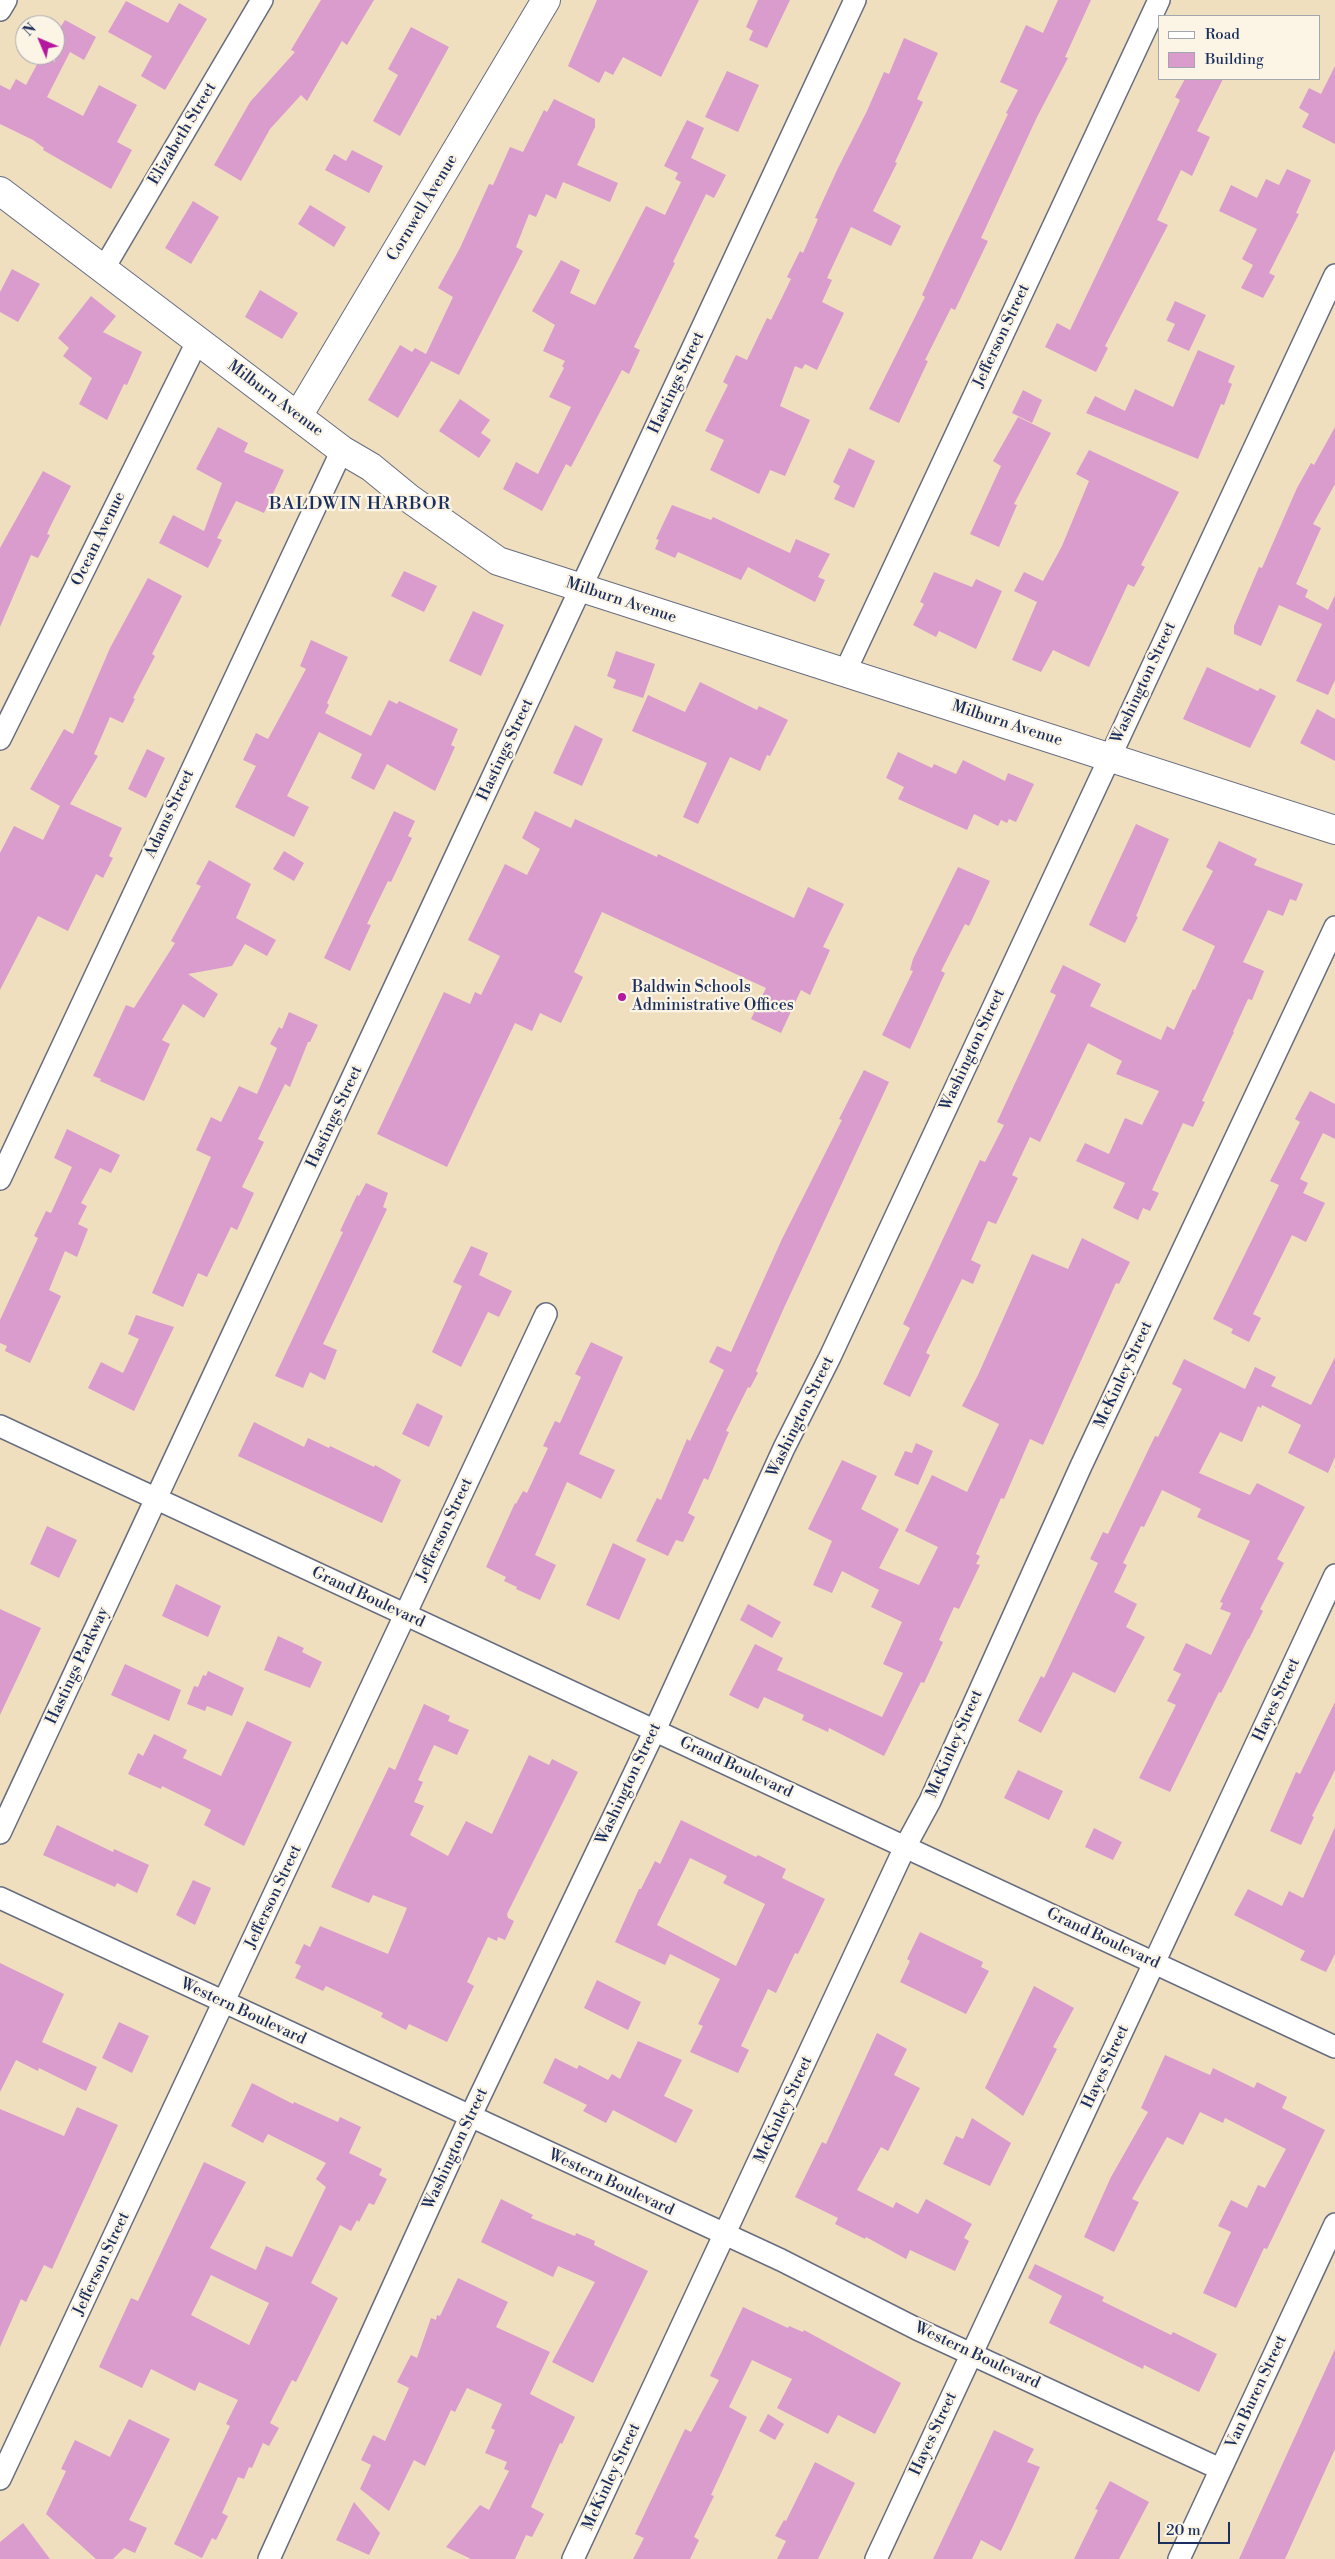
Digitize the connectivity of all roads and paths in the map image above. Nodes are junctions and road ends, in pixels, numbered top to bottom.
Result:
1 (6, 0) edge
2 (262, 0) edge
3 (546, 0) edge
4 (855, 0) edge
5 (1159, 0) edge
6 (0, 10) edge
7 (0, 191) edge
8 (104, 268) junction
9 (1335, 275) edge
10 (198, 340) junction
11 (298, 416) junction
12 (342, 450) junction
13 (581, 588) junction
14 (846, 672) junction
15 (0, 739) edge
16 (1110, 757) junction
17 (1335, 830) edge
18 (1335, 927) edge
19 (0, 1179) edge
20 (546, 1314) dead end
21 (0, 1426) edge
22 (156, 1500) junction
23 (1335, 1575) edge
24 (405, 1616) junction
25 (655, 1730) junction
26 (0, 1833) edge
27 (905, 1848) junction
28 (0, 1898) edge
29 (1155, 1963) junction
30 (224, 2003) junction
31 (1335, 2047) edge
32 (470, 2117) junction
33 (1335, 2224) edge
34 (726, 2236) junction
35 (972, 2353) junction
36 (1220, 2470) junction
37 (0, 2479) edge
38 (276, 2555) edge
39 (573, 2559) edge
40 (876, 2559) edge
41 (1179, 2559) edge

1 - 6 street
2 - 8 street, Elizabeth Street
3 - 11 main road, Cornwell Avenue
4 - 13 street, Hastings Street
5 - 14 street, Jefferson Street
7 - 8 main road, Milburn Avenue
8 - 10 main road, Milburn Avenue
9 - 16 street, Washington Street
10 - 11 main road, Milburn Avenue
10 - 15 street, Ocean Avenue
11 - 12 main road, Milburn Avenue
12 - 13 main road, Milburn Avenue
12 - 19 street, Adams Street
13 - 14 main road, Milburn Avenue
13 - 22 street, Hastings Street
14 - 16 main road, Milburn Avenue
16 - 17 main road, Milburn Avenue
16 - 25 street, Washington Street
18 - 27 street, McKinley Street
20 - 24 street, Jefferson Street
21 - 22 street, Grand Boulevard
22 - 24 street, Grand Boulevard
22 - 26 street, Hastings Parkway
23 - 29 street, Hayes Street
24 - 25 street, Grand Boulevard
24 - 30 street, Jefferson Street
25 - 27 street, Grand Boulevard
25 - 32 street, Washington Street
27 - 29 street, Grand Boulevard
27 - 34 street, McKinley Street
28 - 30 street, Western Boulevard
29 - 31 street, Grand Boulevard
29 - 35 street, Hayes Street
30 - 32 street, Western Boulevard
30 - 37 street, Jefferson Street
32 - 34 street, Western Boulevard
32 - 38 street, Washington Street
33 - 36 street, Van Buren Street
34 - 35 street, Western Boulevard
34 - 39 street, McKinley Street
35 - 36 street, Western Boulevard
35 - 40 street, Hayes Street
36 - 41 street, Van Buren Street

